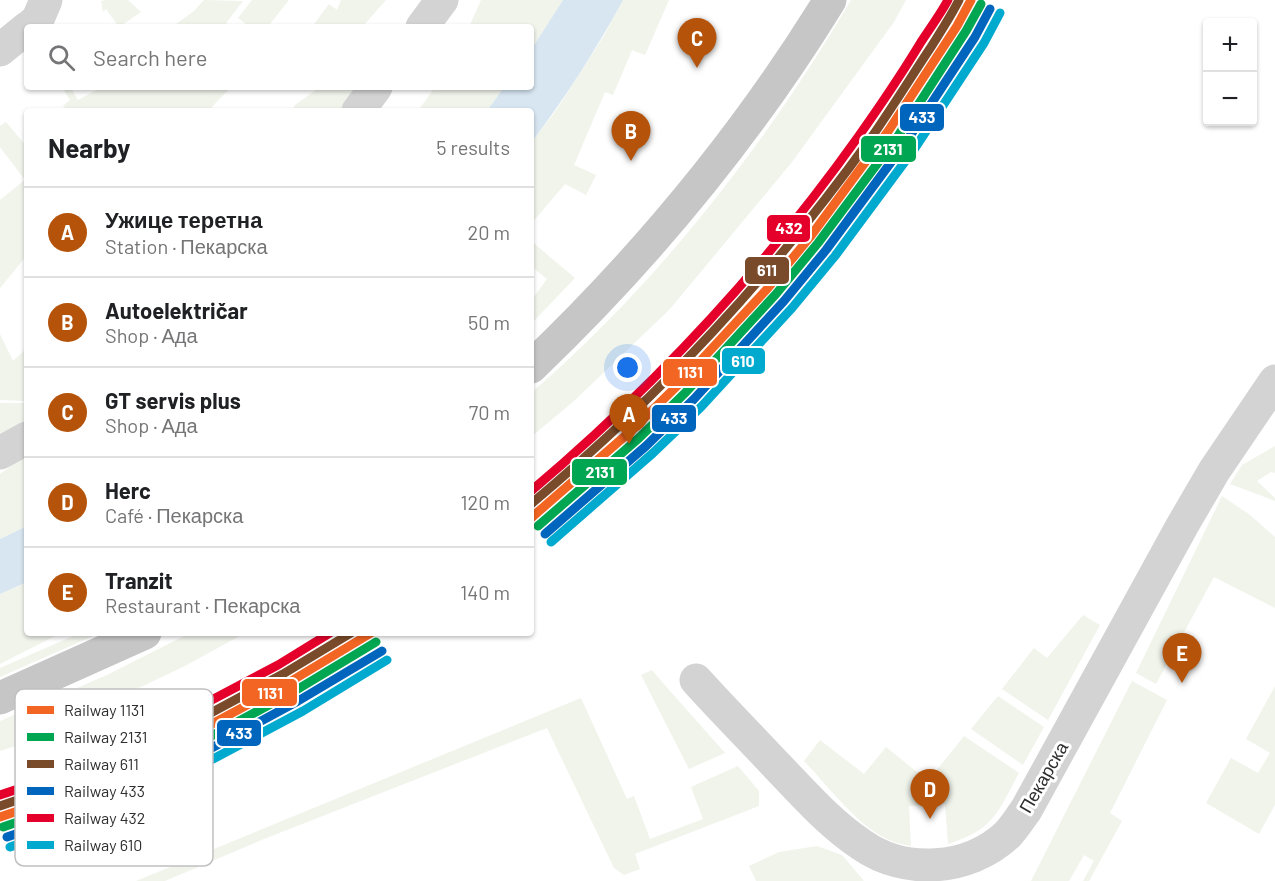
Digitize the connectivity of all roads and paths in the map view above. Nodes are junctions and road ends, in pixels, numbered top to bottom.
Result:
1 (46, 0) edge
2 (414, 0) edge
3 (442, 0) edge
4 (830, 0) edge
5 (32, 24) edge
6 (419, 24) edge
7 (422, 24) edge
8 (24, 31) edge
9 (0, 50) edge
10 (374, 90) edge
11 (360, 108) edge
12 (534, 365) edge
13 (1275, 381) edge
14 (24, 440) edge
15 (0, 453) edge
16 (138, 636) edge
17 (696, 680) dead end
18 (20, 689) edge
19 (15, 691) edge
20 (0, 698) edge

1 - 5 street
2 - 6 street
3 - 7 street
4 - 12 main road
8 - 9 street
10 - 11 street
13 - 17 street, Пекарска
14 - 15 street
16 - 18 main road
19 - 20 main road

